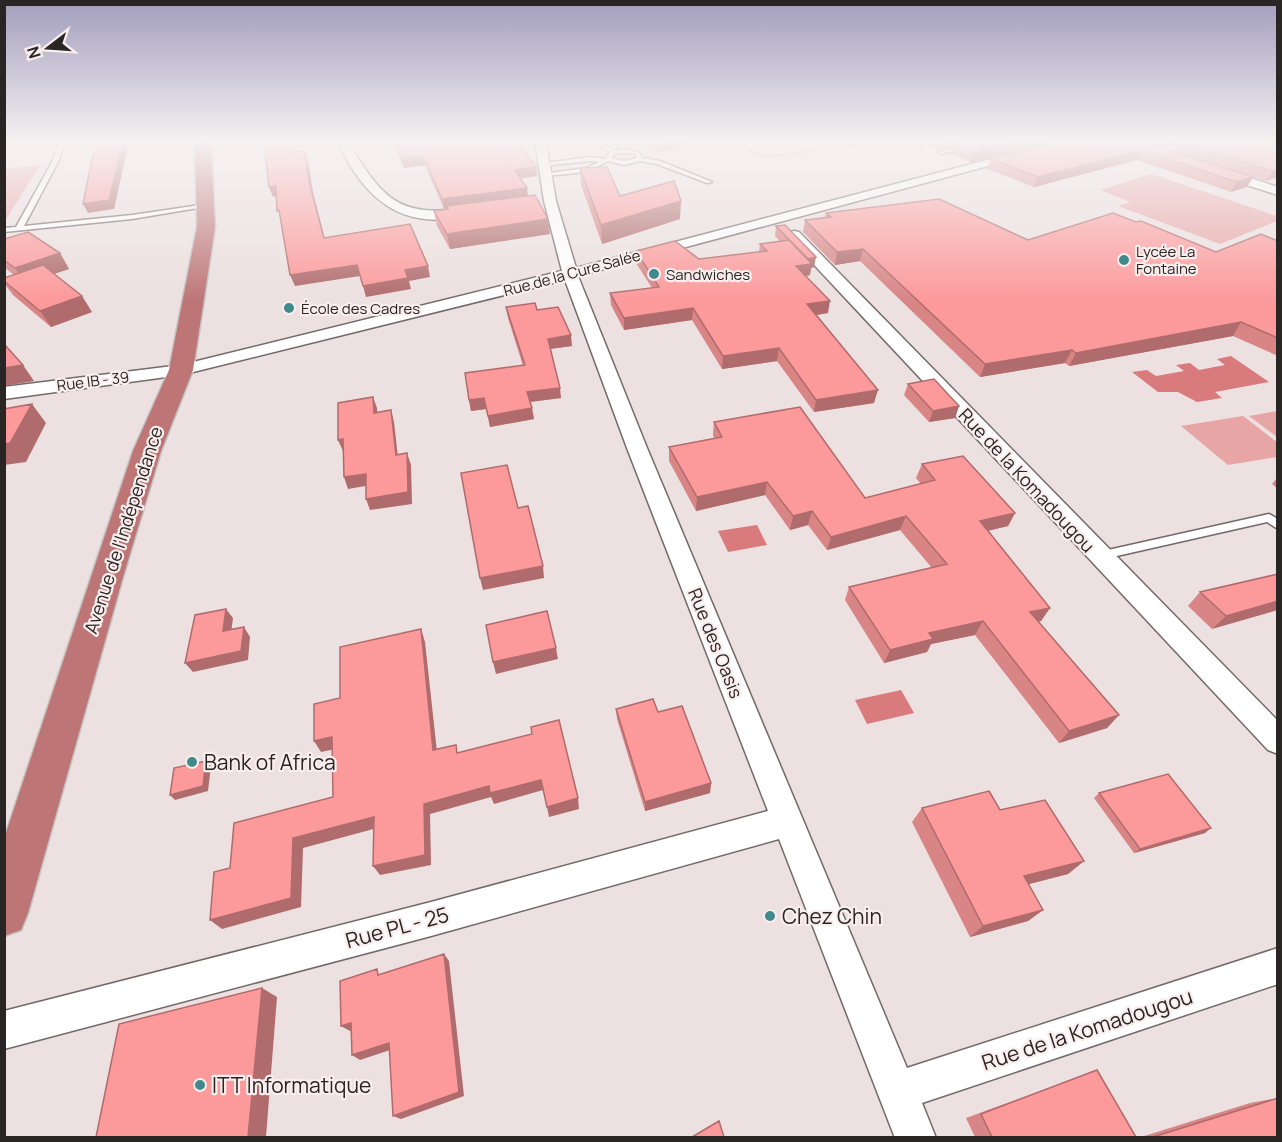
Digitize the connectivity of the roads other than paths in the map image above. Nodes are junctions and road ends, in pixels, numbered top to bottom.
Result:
1 (37, 195) edge
2 (206, 195) edge
3 (382, 195) edge
4 (544, 195) edge
5 (864, 195) edge
6 (207, 206) junction
7 (482, 210) edge
8 (778, 218) junction
9 (19, 228) junction
10 (4, 230) edge
11 (570, 274) junction
12 (181, 370) junction
13 (4, 393) edge
14 (1278, 525) edge
15 (1098, 556) junction
16 (1278, 741) edge
17 (788, 821) junction
18 (4, 914) edge
19 (1278, 966) edge
20 (4, 1030) edge
21 (897, 1091) junction
22 (916, 1137) edge

1 - 9 lane
2 - 6 highway, Avenue de l'Indépendance
3 - 7 street
4 - 11 street, Rue des Oasis
5 - 8 street, Rue de la Cure Salée
6 - 9 lane
6 - 12 highway, Avenue de l'Indépendance
8 - 11 street, Rue de la Cure Salée
8 - 15 street, Rue de la Komadougou
9 - 10 lane
11 - 12 street, Rue de la Cure Salée
11 - 17 street, Rue des Oasis
12 - 13 street, Rue IB - 39
12 - 18 highway, Avenue de l'Indépendance
14 - 15 lane
15 - 16 street, Rue de la Komadougou
17 - 20 street, Rue PL - 25
17 - 21 street, Rue des Oasis
19 - 21 street, Rue de la Komadougou
21 - 22 street, Rue des Oasis

